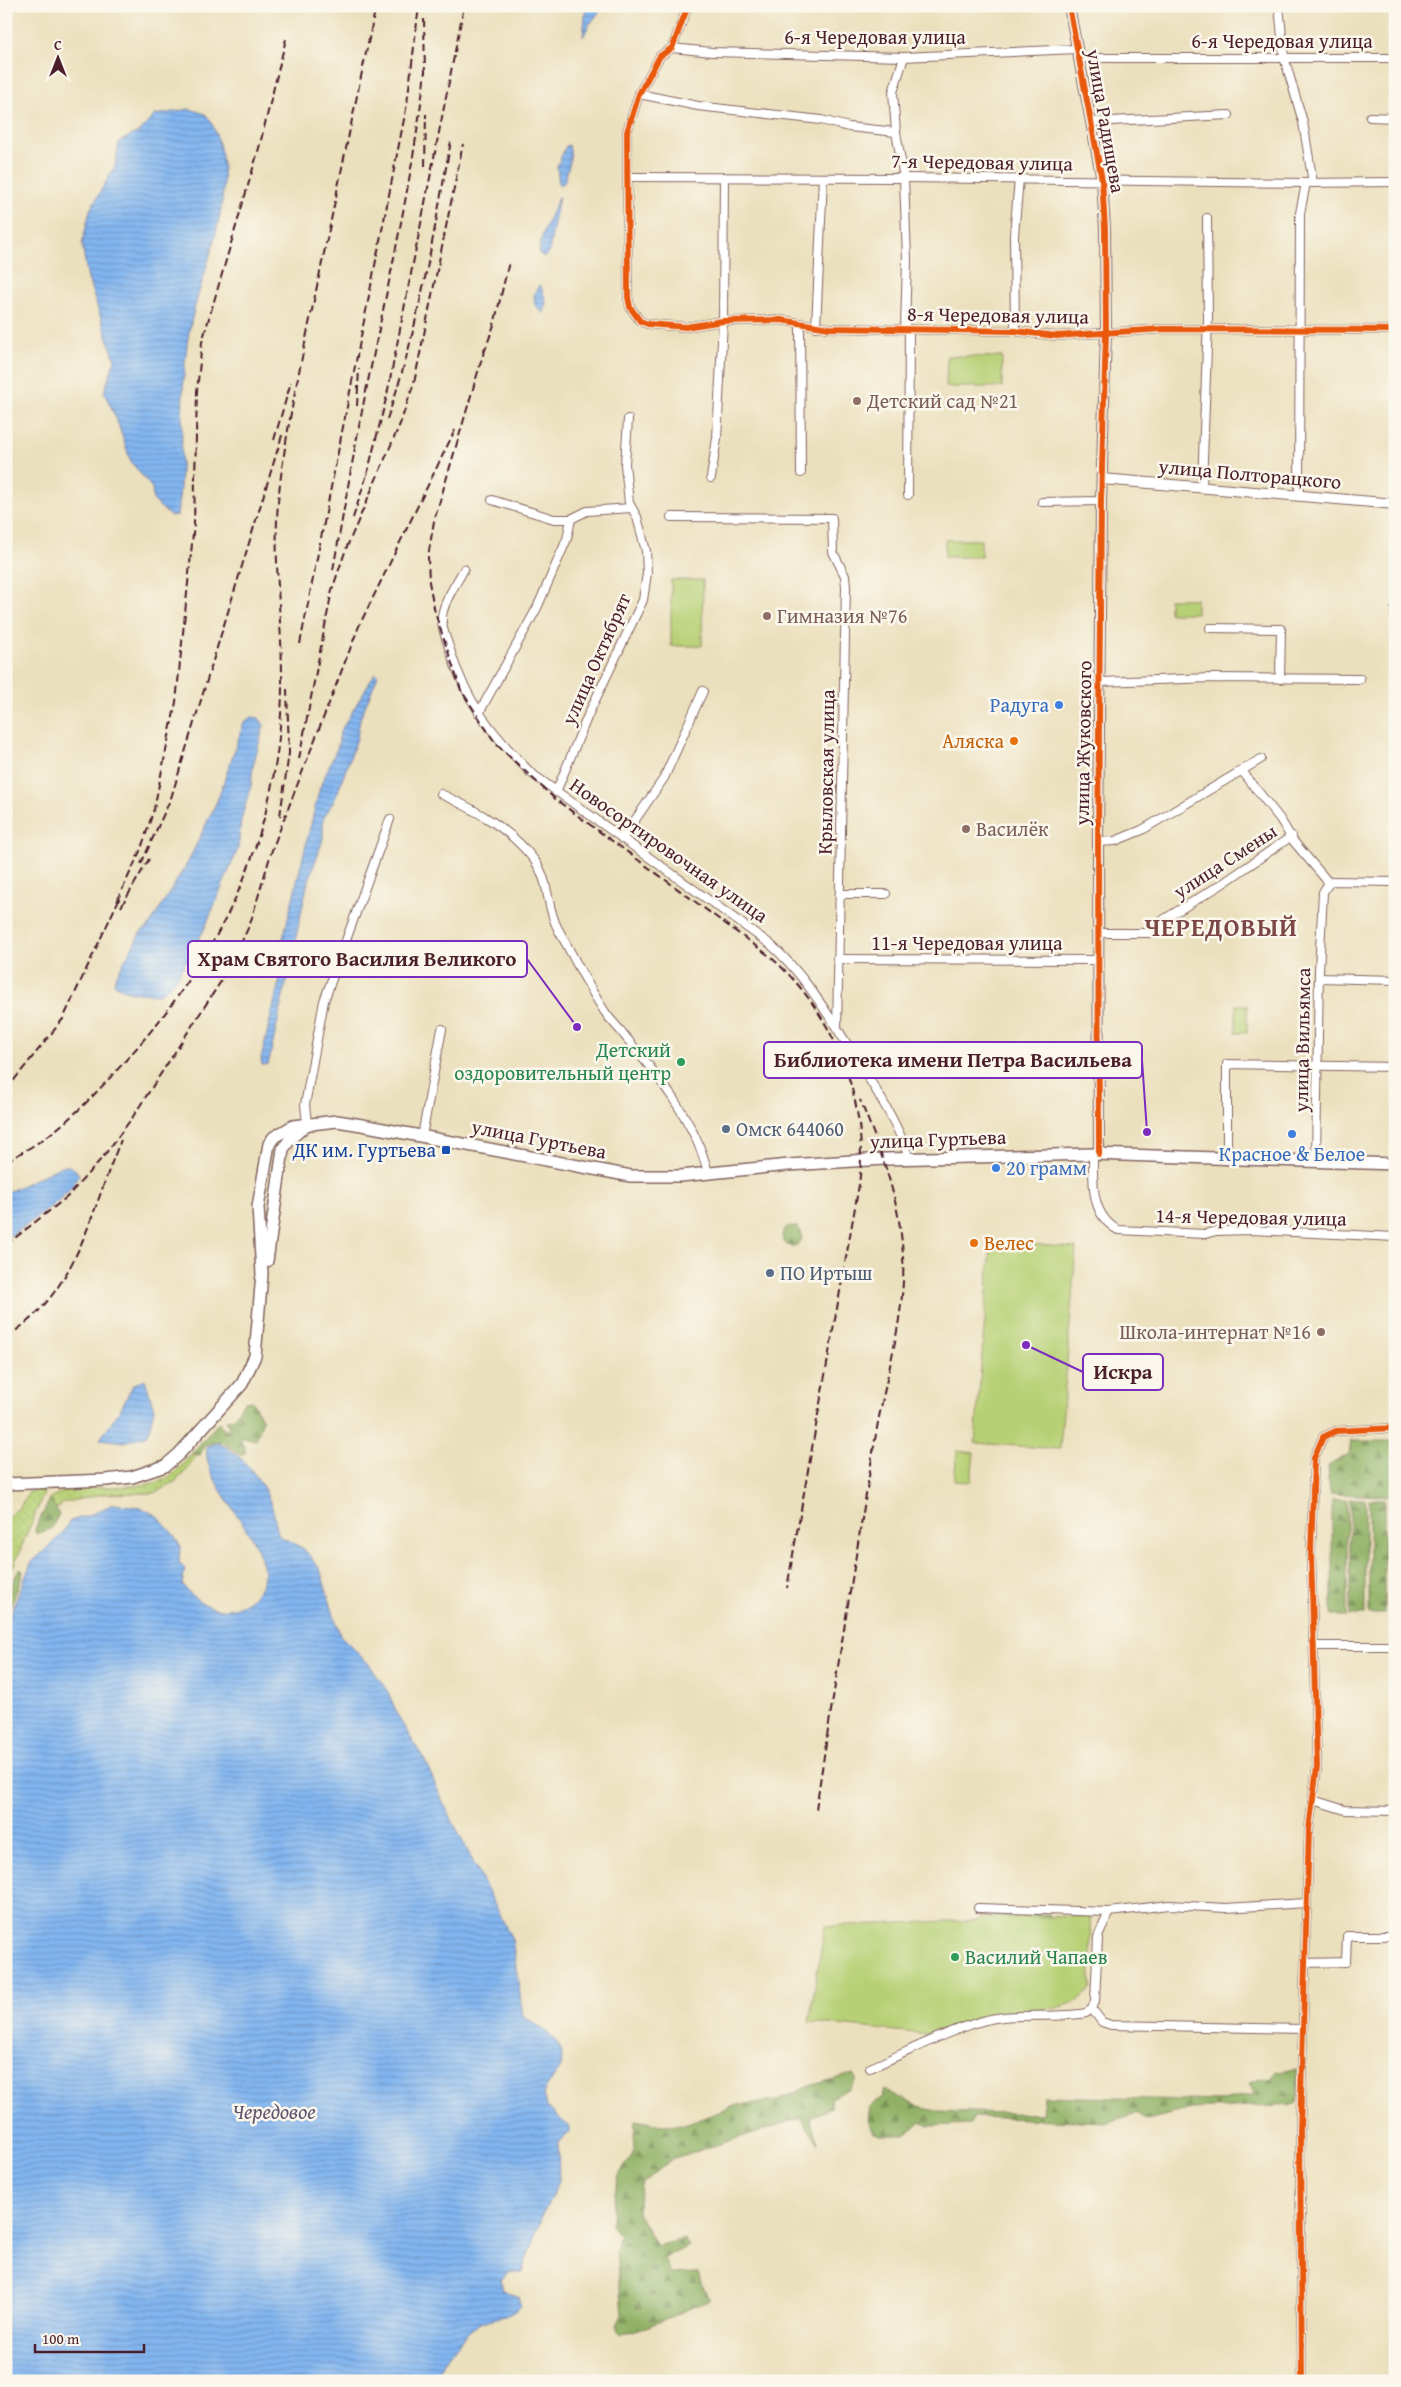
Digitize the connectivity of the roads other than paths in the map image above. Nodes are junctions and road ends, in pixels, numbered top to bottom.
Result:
1 (688, 6) edge
2 (1069, 6) edge
3 (1279, 6) edge
4 (672, 48) junction
5 (1078, 53) junction
6 (904, 57) junction
7 (1284, 57) junction
8 (1395, 58) edge
9 (639, 94) junction
10 (1229, 115) dead end
11 (1370, 117) dead end
12 (1395, 118) edge
13 (1091, 122) junction
14 (896, 132) junction
15 (629, 177) junction
16 (724, 177) junction
17 (823, 178) junction
18 (904, 178) junction
19 (1019, 179) junction
20 (1102, 180) junction
21 (1395, 182) edge
22 (1309, 183) junction
23 (1207, 218) dead end
24 (723, 321) junction
25 (800, 324) junction
26 (816, 326) junction
27 (907, 329) junction
28 (1301, 329) junction
29 (1207, 330) junction
30 (1395, 330) edge
31 (1015, 331) junction
32 (1106, 333) junction
33 (628, 419) dead end
34 (801, 473) dead end
35 (711, 478) dead end
36 (1102, 478) junction
37 (1202, 488) junction
38 (908, 495) dead end
39 (1299, 495) junction
40 (492, 500) dead end
41 (1042, 502) dead end
42 (1101, 502) junction
43 (1395, 504) edge
44 (631, 508) junction
45 (671, 517) dead end
46 (571, 519) junction
47 (464, 569) dead end
48 (1395, 608) edge
49 (1395, 616) edge
50 (1210, 628) dead end
51 (1280, 679) junction
52 (1360, 679) dead end
53 (1101, 682) junction
54 (703, 691) dead end
55 (479, 713) junction
56 (1261, 759) dead end
57 (1242, 770) junction
58 (556, 792) junction
59 (440, 794) dead end
60 (390, 819) dead end
61 (1292, 836) junction
62 (622, 839) junction
63 (1098, 842) junction
64 (1395, 882) edge
65 (1328, 883) junction
66 (840, 894) junction
67 (886, 894) dead end
68 (1098, 933) junction
69 (837, 959) junction
70 (1098, 960) junction
71 (1319, 978) junction
72 (1395, 980) edge
73 (442, 1029) dead end
74 (837, 1029) junction
75 (1317, 1065) junction
76 (1395, 1067) edge
77 (307, 1124) junction
78 (422, 1136) junction
79 (1096, 1154) junction
80 (909, 1158) junction
81 (1227, 1158) junction
82 (1316, 1161) junction
83 (1395, 1164) edge
84 (708, 1174) junction
85 (1107, 1224) joint
86 (1395, 1237) edge
87 (262, 1294) junction
88 (1395, 1428) edge
89 (6, 1484) edge
90 (1315, 1646) junction
91 (1395, 1646) edge
92 (1313, 1800) junction
93 (1395, 1811) edge
94 (1306, 1903) junction
95 (978, 1908) dead end
96 (1109, 1912) junction
97 (1395, 1936) edge
98 (1304, 1963) junction
99 (1092, 2009) junction
100 (1303, 2029) junction
101 (870, 2068) dead end
102 (1302, 2381) edge

1 - 4 street
2 - 5 street, улица Радищева
3 - 7 street
4 - 6 street, 6-я Чередовая улица
4 - 9 street
5 - 6 street, 6-я Чередовая улица
5 - 7 street, 6-я Чередовая улица
5 - 13 street, улица Радищева
6 - 14 street
7 - 8 street, 6-я Чередовая улица
7 - 22 street
9 - 14 street
9 - 15 street
10 - 13 street
11 - 12 street
13 - 20 street, улица Радищева
14 - 18 street
15 - 16 street, 7-я Чередовая улица
15 - 24 street, 8-я Чередовая улица
16 - 17 street, 7-я Чередовая улица
16 - 24 street
17 - 18 street, 7-я Чередовая улица
17 - 26 street
18 - 19 street, 7-я Чередовая улица
18 - 27 street
19 - 20 street, 7-я Чередовая улица
19 - 31 street
20 - 22 street, 7-я Чередовая улица
20 - 32 street, улица Радищева
21 - 22 street, 7-я Чередовая улица
22 - 28 street
23 - 29 street
24 - 25 street, 8-я Чередовая улица
24 - 35 street
25 - 26 street, 8-я Чередовая улица
25 - 34 street
26 - 27 street, 8-я Чередовая улица
27 - 31 street, 8-я Чередовая улица
27 - 38 street
28 - 29 street, 8-я Чередовая улица
28 - 30 street, 8-я Чередовая улица
28 - 39 street
29 - 32 street, 8-я Чередовая улица
29 - 37 street
31 - 32 street, 8-я Чередовая улица
32 - 36 street, улица Жуковского
33 - 44 street, улица Октябрят
36 - 37 street, улица Полторацкого
36 - 42 street, улица Жуковского
37 - 39 street, улица Полторацкого
39 - 43 street, улица Полторацкого
40 - 46 street
41 - 42 street
42 - 53 street, улица Жуковского
44 - 46 street
44 - 58 street, улица Октябрят
45 - 66 street, Крыловская улица
46 - 55 street
47 - 55 street, Новосортировочная улица
48 - 49 street
50 - 51 street
51 - 52 street
51 - 53 street
53 - 63 street, улица Жуковского
54 - 62 street
55 - 58 street, Новосортировочная улица
56 - 57 street
57 - 61 street
57 - 63 street
58 - 62 street, Новосортировочная улица
59 - 84 street
60 - 77 street
61 - 65 street
61 - 68 street, улица Смены
62 - 74 street, Новосортировочная улица
63 - 68 street, улица Жуковского
64 - 65 street
65 - 71 street, улица Вильямса
66 - 67 street
66 - 69 street, Крыловская улица
68 - 70 street, улица Жуковского
69 - 70 street, 11-я Чередовая улица
69 - 74 street, Крыловская улица
70 - 79 street, улица Жуковского
71 - 72 street
71 - 75 street, улица Вильямса
73 - 78 street
74 - 80 street, Новосортировочная улица
75 - 76 street
75 - 81 street
75 - 82 street, улица Вильямса
77 - 78 main road, улица Гуртьева
77 - 87 main road
77 - 87 main road
78 - 84 main road, улица Гуртьева
79 - 80 main road, улица Гуртьева
79 - 81 main road, улица Гуртьева
79 - 85 street, улица Жуковского
80 - 84 main road, улица Гуртьева
81 - 82 main road, улица Гуртьева
82 - 83 main road, улица Гуртьева
85 - 86 street, 14-я Чередовая улица
87 - 89 main road
88 - 90 street
90 - 91 street
90 - 92 street
92 - 93 street
92 - 94 street
94 - 96 street
94 - 98 street
95 - 96 street
96 - 99 street
97 - 98 street
98 - 100 street
99 - 100 street
99 - 101 street
100 - 102 street

